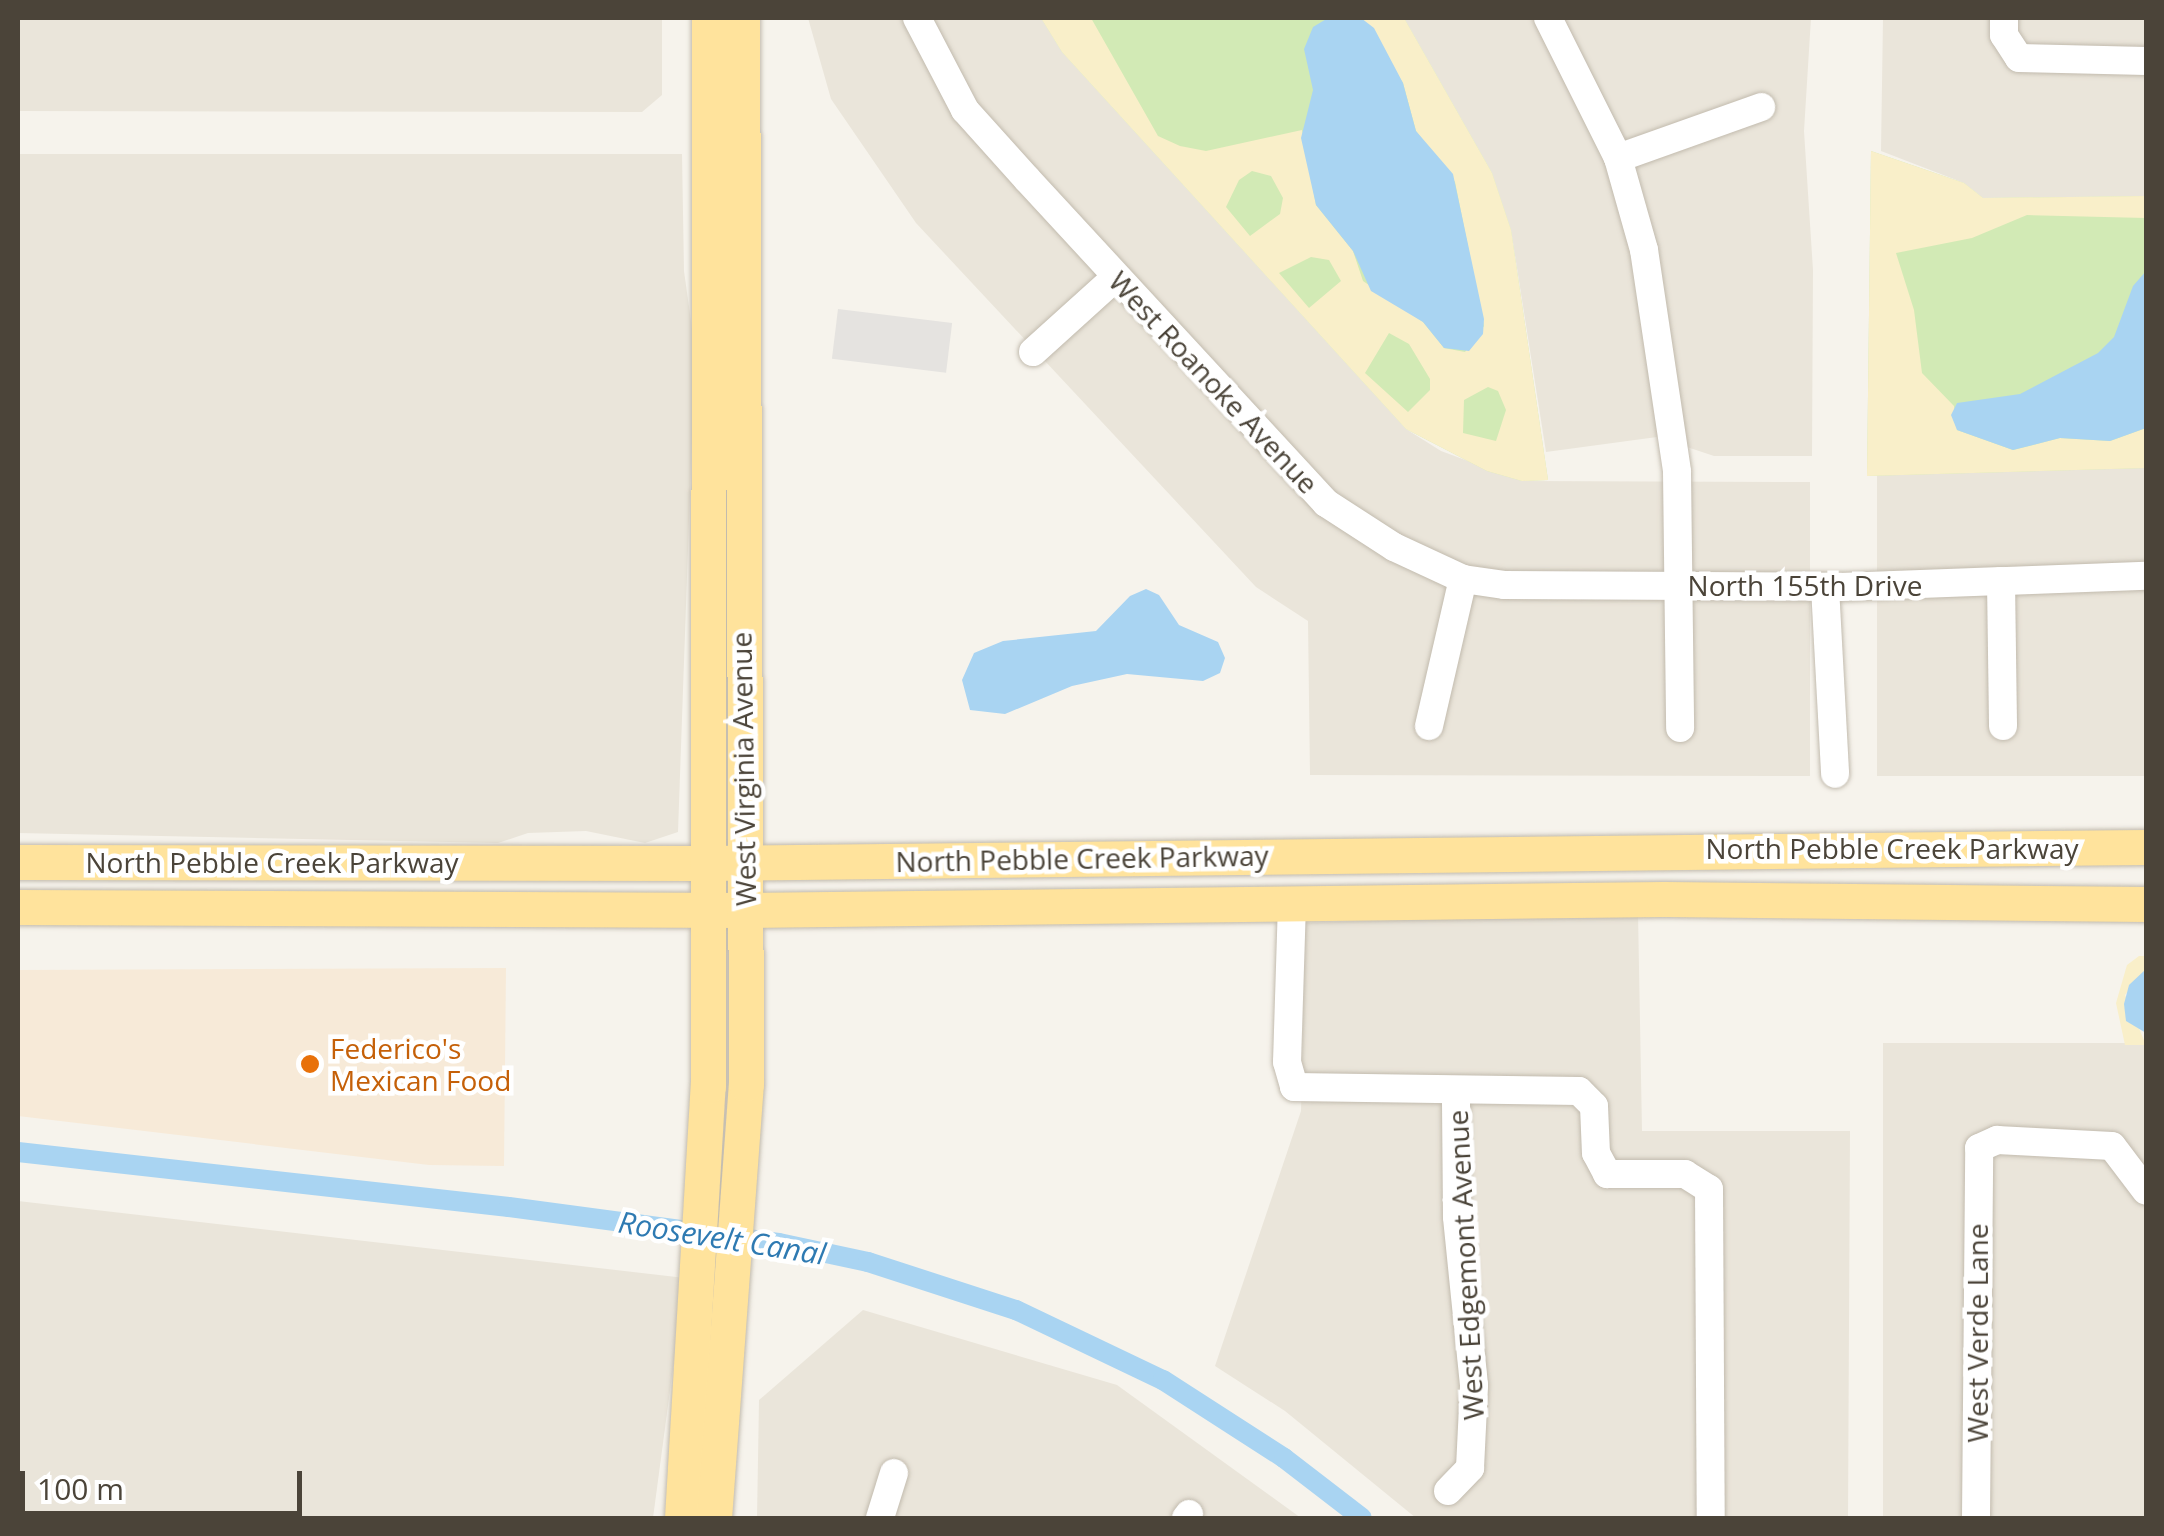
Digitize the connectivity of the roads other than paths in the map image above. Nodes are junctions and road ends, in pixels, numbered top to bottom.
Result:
1 (709, 18) edge
2 (742, 18) edge
3 (918, 18) edge
4 (1548, 18) edge
5 (2004, 18) edge
6 (2146, 61) edge
7 (1761, 108) dead end
8 (1618, 158) junction
9 (1116, 278) junction
10 (1032, 352) dead end
11 (2146, 576) edge
12 (1463, 578) junction
13 (2001, 582) junction
14 (1680, 586) junction
15 (1825, 587) junction
16 (1428, 726) dead end
17 (2002, 726) dead end
18 (1680, 728) dead end
19 (1836, 774) dead end
20 (1838, 846) junction
21 (2146, 847) edge
22 (1290, 855) junction
23 (18, 862) edge
24 (724, 863) junction
25 (1837, 900) junction
26 (1292, 903) junction
27 (2146, 904) edge
28 (18, 907) edge
29 (707, 909) junction
30 (744, 910) junction
31 (1456, 1090) junction
32 (2146, 1191) edge
33 (894, 1473) dead end
34 (1448, 1491) dead end
35 (682, 1518) edge
36 (714, 1518) edge
37 (880, 1518) edge
38 (1711, 1518) edge
39 (1976, 1518) edge

1 - 24 main road, West Virginia Avenue
2 - 24 main road, West Virginia Avenue
3 - 9 street, West Roanoke Avenue
4 - 8 street
5 - 6 street
7 - 8 street
8 - 14 street
9 - 10 street
9 - 12 street, West Roanoke Avenue
11 - 13 street, North 155th Drive
12 - 14 street, North 155th Drive
12 - 16 street
13 - 15 street, North 155th Drive
13 - 17 street
14 - 15 street, North 155th Drive
14 - 18 street
15 - 19 street
20 - 21 main road, North Pebble Creek Parkway
20 - 22 main road, North Pebble Creek Parkway
20 - 25 main road
22 - 24 main road, North Pebble Creek Parkway
22 - 26 main road
23 - 24 main road, North Pebble Creek Parkway
24 - 29 main road, West Virginia Avenue
24 - 30 main road, West Virginia Avenue
25 - 26 main road, North Pebble Creek Parkway
25 - 27 main road, North Pebble Creek Parkway
26 - 30 main road, North Pebble Creek Parkway
26 - 31 street
28 - 29 main road, North Pebble Creek Parkway
29 - 30 main road, North Pebble Creek Parkway
29 - 35 main road, West Virginia Avenue
30 - 36 main road, West Virginia Avenue
31 - 34 street, West Edgemont Avenue
31 - 38 street
32 - 39 street, West Verde Lane
33 - 37 street

